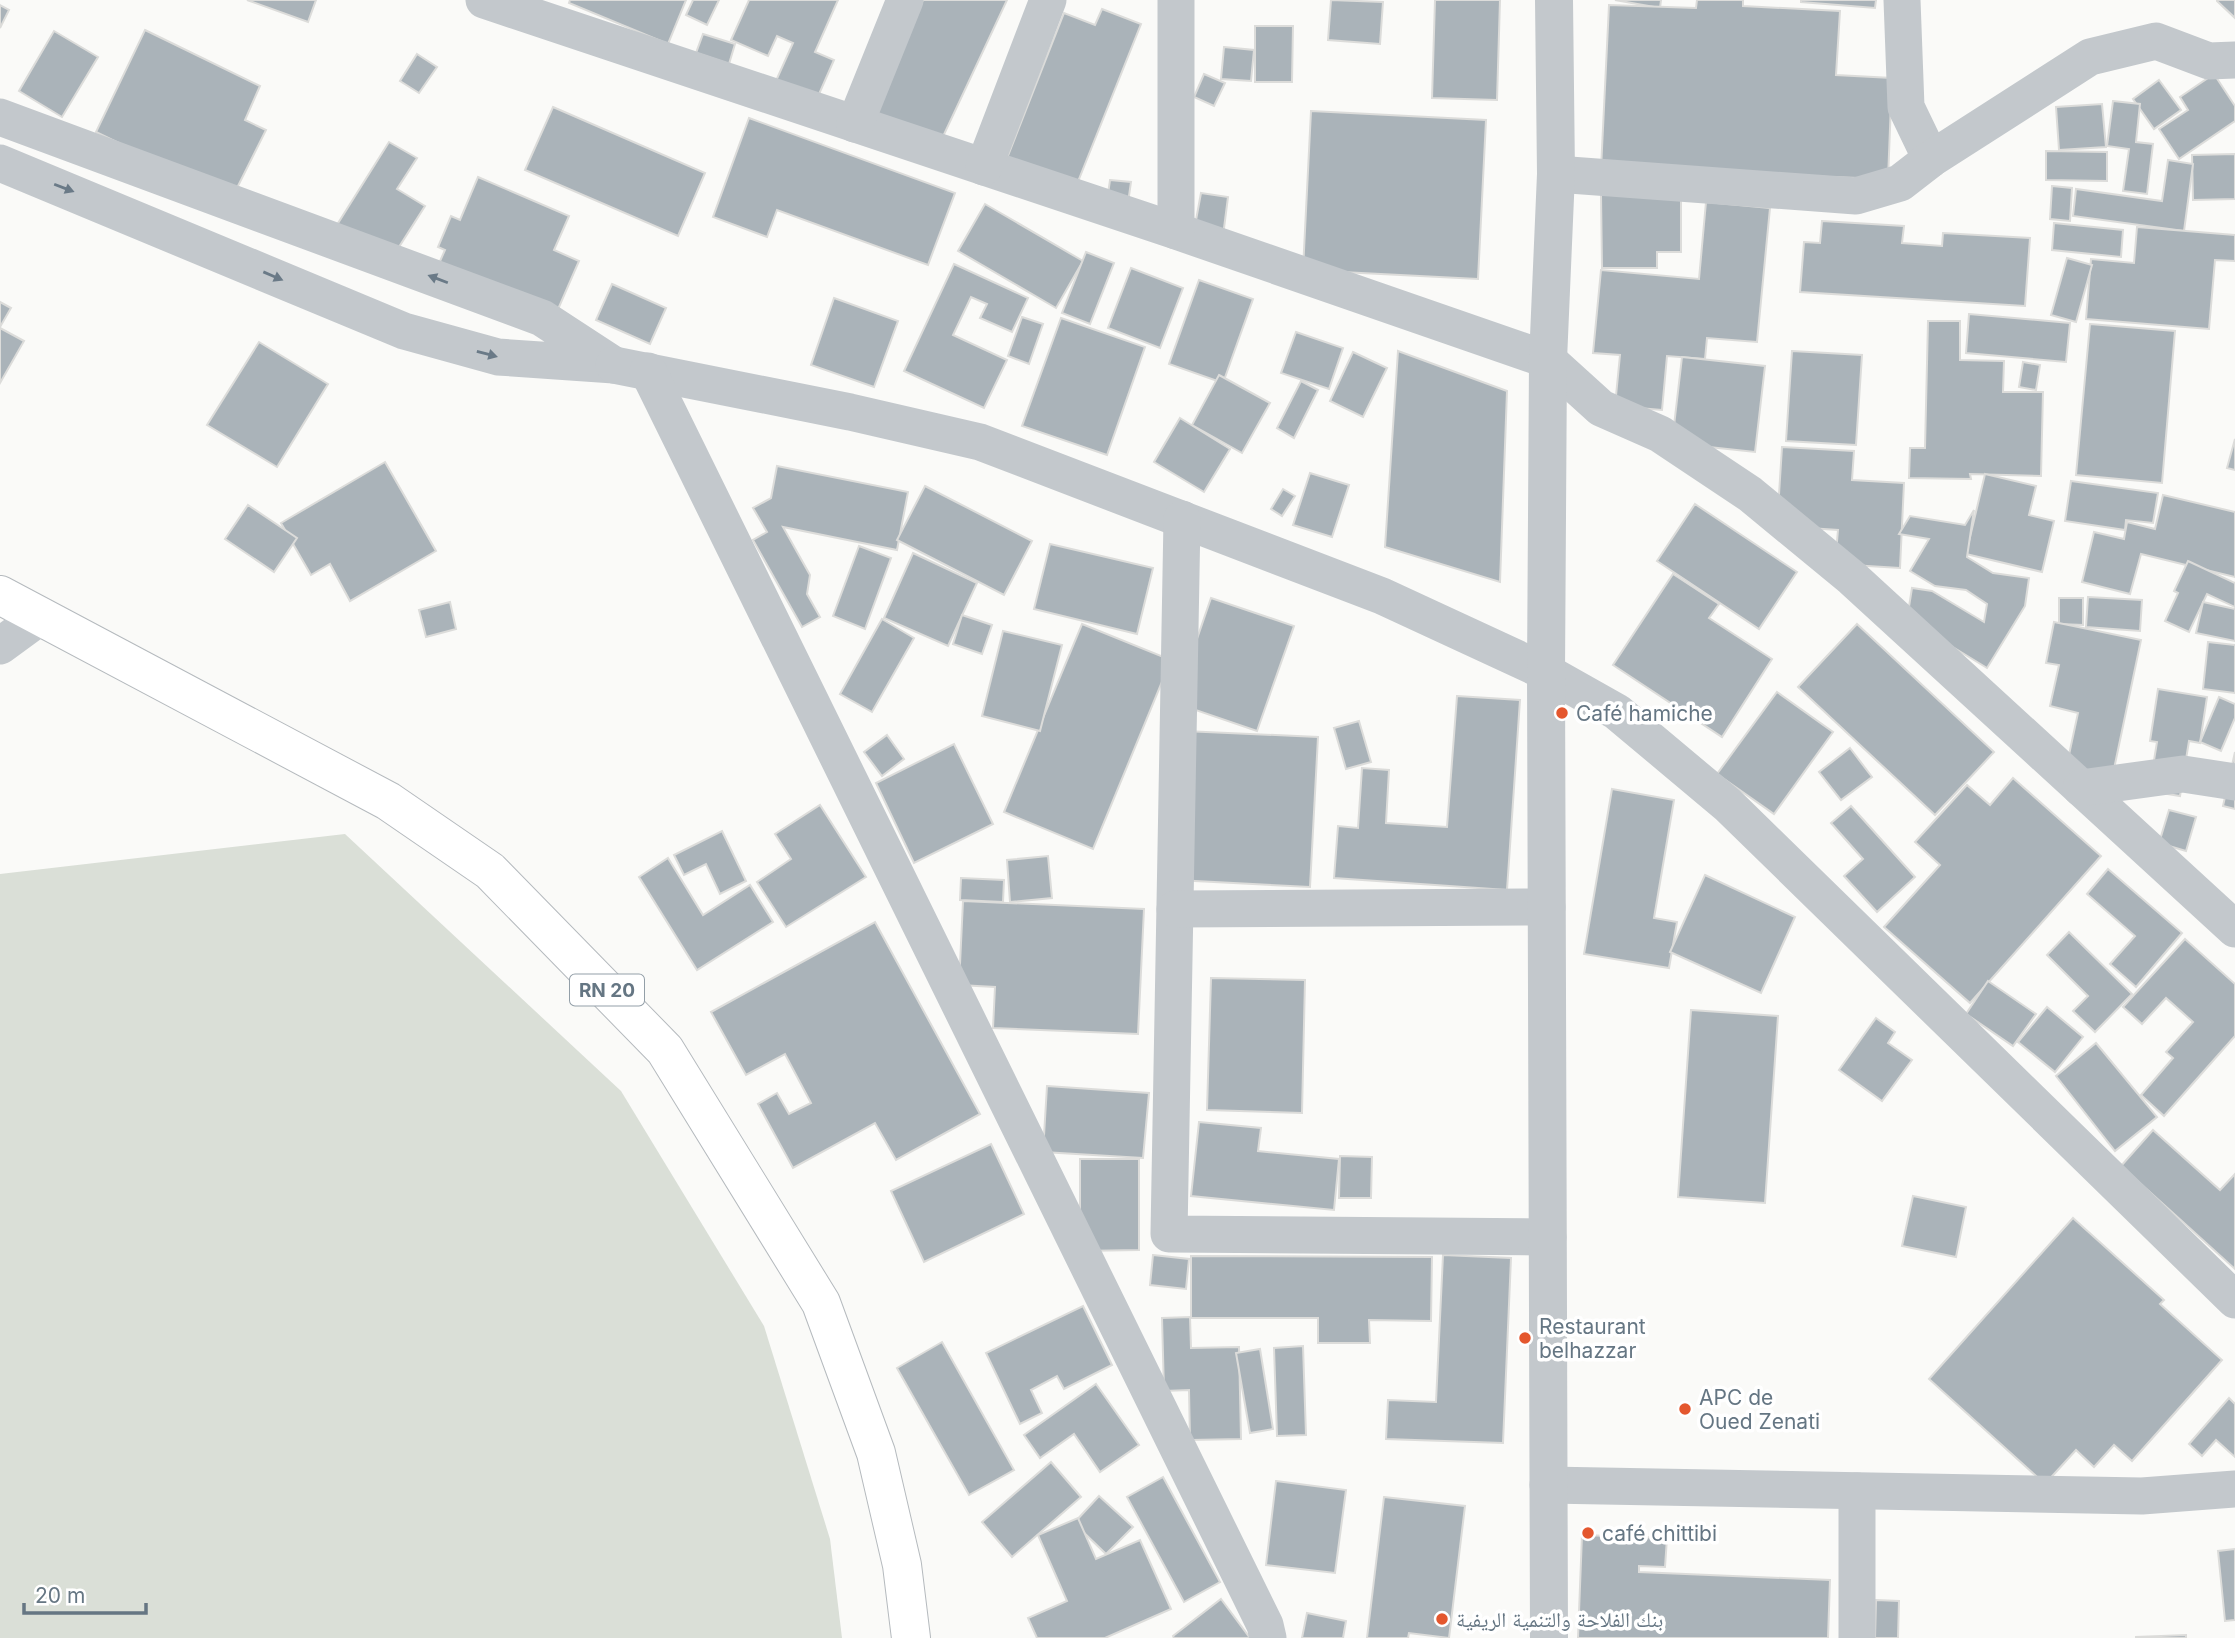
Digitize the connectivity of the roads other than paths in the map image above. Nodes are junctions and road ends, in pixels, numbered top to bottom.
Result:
1 (905, 0) edge
2 (1048, 0) edge
3 (1176, 0) edge
4 (1554, 0) edge
5 (1902, 0) edge
6 (495, 2) edge
7 (2235, 60) edge
8 (0, 117) edge
9 (855, 124) junction
10 (1931, 159) junction
11 (0, 163) edge
12 (984, 167) junction
13 (1556, 174) junction
14 (1176, 231) junction
15 (1548, 360) junction
16 (631, 368) junction
17 (1182, 519) junction
18 (0, 595) edge
19 (41, 616) junction
20 (0, 646) edge
21 (1546, 672) junction
22 (2235, 782) edge
23 (2081, 788) junction
24 (1547, 907) junction
25 (1175, 909) junction
26 (2235, 929) edge
27 (1548, 1237) junction
28 (2235, 1300) edge
29 (1548, 1485) junction
30 (2235, 1489) edge
31 (1857, 1490) junction
32 (911, 1638) edge
33 (1268, 1638) edge
34 (1549, 1638) edge
35 (1857, 1638) edge

1 - 9 street
2 - 12 street
3 - 14 street
4 - 13 street
5 - 10 street
6 - 9 street
7 - 10 street
16 -> 8 street
9 - 12 street
10 - 13 street
11 -> 16 street
12 - 14 street
13 - 15 street
14 - 15 street
15 - 21 street
15 - 23 street
16 - 17 street
16 - 33 street
17 - 21 street
17 - 25 street
18 - 19 main road, RN 20
19 - 20 street
19 - 32 main road, RN 20
21 - 24 street
21 - 28 street
22 - 23 street
23 - 26 street
24 - 25 street
24 - 27 street
25 - 27 street
27 - 29 street
29 - 31 street
29 - 34 street
30 - 31 street
31 - 35 street

